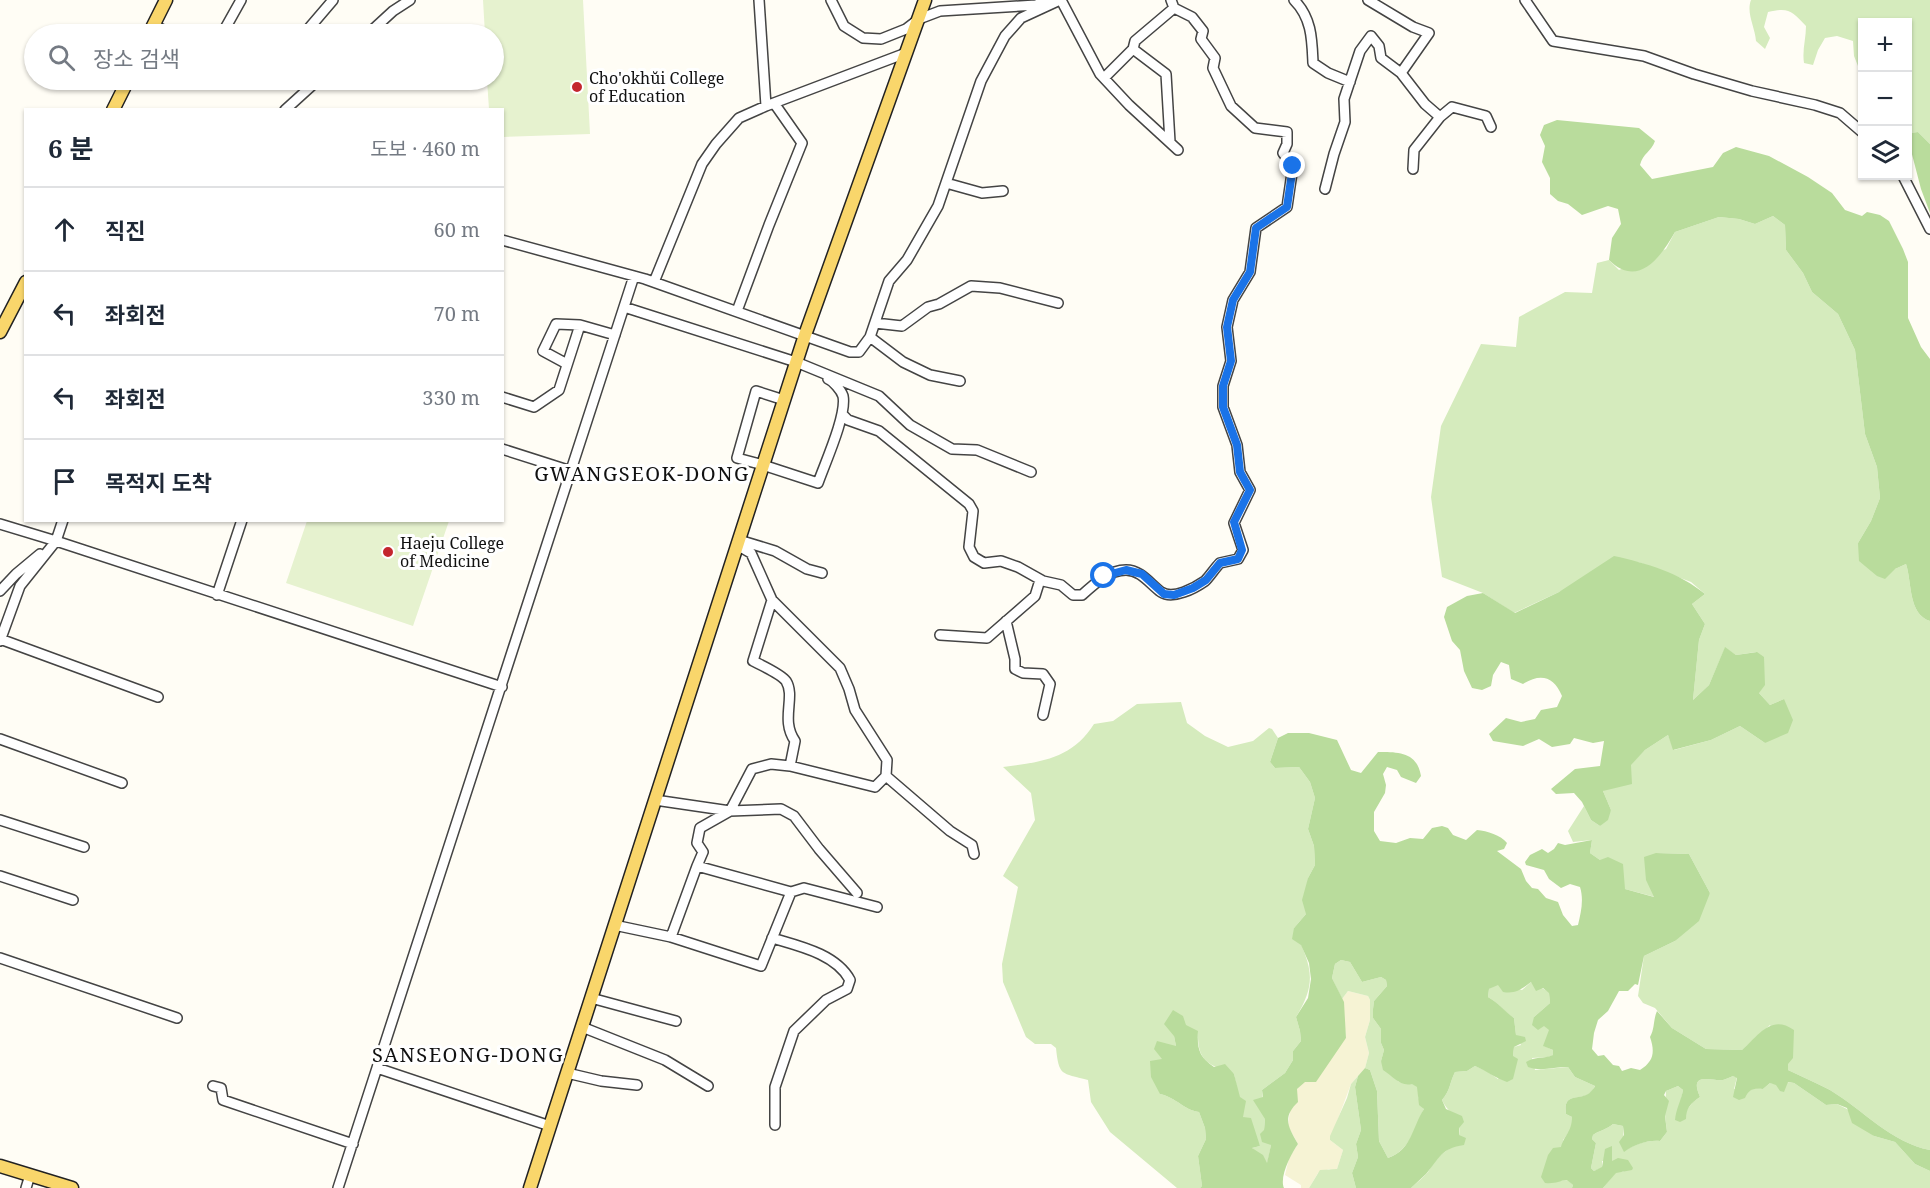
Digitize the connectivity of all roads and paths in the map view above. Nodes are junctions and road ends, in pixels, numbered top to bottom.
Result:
1 (166, 0) edge
2 (241, 0) edge
3 (333, 0) edge
4 (410, 0) edge
5 (759, 0) edge
6 (831, 0) edge
7 (925, 0) edge
8 (1048, 0) edge
9 (1060, 0) edge
10 (1294, 0) edge
11 (1368, 0) edge
12 (1525, 0) edge
13 (1173, 4) edge
14 (919, 19) junction
15 (155, 24) edge
16 (228, 24) edge
17 (311, 24) edge
18 (379, 24) edge
19 (1133, 49) junction
20 (906, 53) junction
21 (1401, 73) junction
22 (1104, 78) junction
23 (1350, 82) junction
24 (123, 90) edge
25 (307, 90) edge
26 (770, 104) junction
27 (114, 108) edge
28 (287, 108) edge
29 (1440, 117) junction
30 (1491, 127) dead end
31 (1858, 128) edge
32 (1170, 142) junction
33 (1178, 150) dead end
34 (1413, 170) dead end
35 (1905, 180) edge
36 (946, 183) junction
37 (1325, 189) dead end
38 (1003, 191) dead end
39 (1930, 230) edge
40 (504, 241) edge
41 (634, 276) junction
42 (654, 282) junction
43 (24, 286) edge
44 (1058, 303) dead end
45 (624, 307) junction
46 (737, 311) junction
47 (875, 323) junction
48 (580, 325) junction
49 (0, 332) edge
50 (615, 335) junction
51 (805, 335) junction
52 (870, 337) junction
53 (567, 364) junction
54 (795, 364) junction
55 (960, 381) dead end
56 (504, 398) edge
57 (784, 400) junction
58 (842, 414) junction
59 (504, 450) edge
60 (763, 465) junction
61 (571, 471) junction
62 (1031, 472) dead end
63 (62, 522) edge
64 (241, 522) edge
65 (0, 525) edge
66 (56, 541) junction
67 (738, 542) junction
68 (822, 573) dead end
69 (1040, 580) junction
70 (0, 591) edge
71 (217, 595) junction
72 (772, 600) junction
73 (1006, 621) junction
74 (940, 635) dead end
75 (0, 640) edge
76 (502, 687) junction
77 (158, 697) dead end
78 (1043, 715) dead end
79 (0, 739) edge
80 (790, 766) junction
81 (886, 776) junction
82 (122, 783) dead end
83 (655, 800) junction
84 (730, 811) junction
85 (0, 820) edge
86 (84, 847) dead end
87 (974, 854) dead end
88 (697, 866) junction
89 (0, 876) edge
90 (791, 892) junction
91 (857, 893) dead end
92 (73, 900) dead end
93 (877, 907) dead end
94 (614, 925) junction
95 (670, 937) junction
96 (772, 938) junction
97 (0, 958) edge
98 (591, 998) junction
99 (177, 1018) dead end
100 (676, 1021) dead end
101 (582, 1027) junction
102 (377, 1068) junction
103 (567, 1073) junction
104 (638, 1085) dead end
105 (213, 1086) dead end
106 (708, 1086) dead end
107 (775, 1125) dead end
108 (550, 1126) junction
109 (353, 1144) junction
110 (0, 1166) edge
111 (30, 1175) junction
112 (26, 1188) edge
113 (72, 1188) edge
114 (338, 1188) edge
115 (530, 1188) edge

1 - 15 main road
2 - 16 street
3 - 17 street
4 - 18 street
5 - 26 street
6 - 14 street
7 - 14 main road
8 - 14 street
9 - 22 street
9 - 36 street
10 - 23 street
11 - 21 street
12 - 31 street
13 - 19 street
13 - 69 street
14 - 20 main road
19 - 22 street
19 - 32 street
20 - 26 street
20 - 51 main road
21 - 23 street
21 - 29 street
22 - 32 street
23 - 37 street
24 - 27 main road
25 - 28 street
26 - 42 street
26 - 46 street
29 - 30 street
29 - 34 street
32 - 33 street
35 - 39 street
36 - 38 street
36 - 47 street
40 - 41 street
41 - 42 street
41 - 45 street
42 - 46 street
43 - 49 main road
44 - 47 street
45 - 50 street
45 - 54 street
46 - 51 street
47 - 52 street
48 - 50 street
48 - 53 street
48 - 53 street
50 - 61 street
51 - 52 street
51 - 54 main road
52 - 55 street
53 - 56 street
54 - 57 main road
54 - 58 street
54 - 62 street
57 - 60 main road
57 - 60 street
58 - 60 street
58 - 69 street
59 - 61 street
60 - 67 main road
61 - 76 street
63 - 66 street
64 - 71 street
65 - 66 street
66 - 70 street
66 - 71 street
66 - 75 street
67 - 68 street
67 - 72 street
67 - 83 main road
69 - 73 street
71 - 76 street
72 - 80 street
72 - 81 street
73 - 74 street
73 - 78 street
75 - 77 street
76 - 102 street
79 - 82 street
80 - 81 street
80 - 84 street
81 - 87 street
83 - 84 street
83 - 94 main road
84 - 88 street
84 - 91 street
85 - 86 street
88 - 90 street
88 - 95 street
89 - 92 street
90 - 93 street
90 - 96 street
94 - 95 street
94 - 98 main road
95 - 96 street
96 - 107 street
97 - 99 street
98 - 100 street
98 - 101 main road
101 - 103 main road
101 - 106 street
102 - 108 street
102 - 109 street
103 - 104 street
103 - 108 main road
105 - 109 street
108 - 115 main road
109 - 114 street
110 - 111 main road
111 - 112 street
111 - 113 main road

